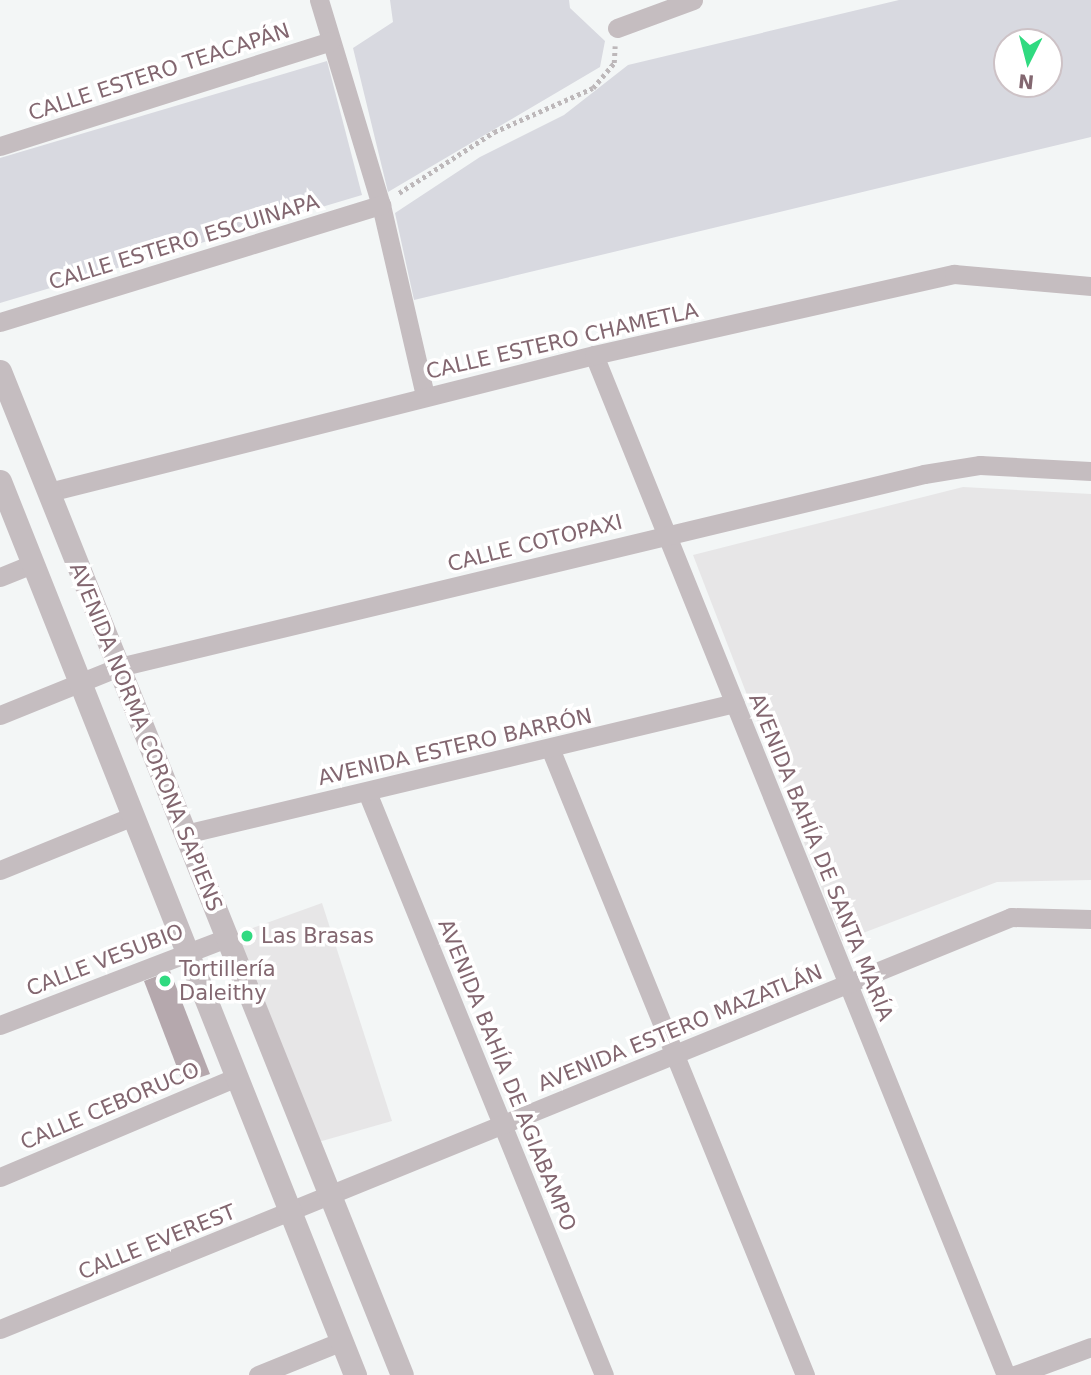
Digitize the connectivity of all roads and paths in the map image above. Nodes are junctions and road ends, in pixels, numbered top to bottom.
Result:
1 (318, 0) edge
2 (693, 0) edge
3 (617, 27) joint
4 (331, 41) junction
5 (0, 146) edge
6 (381, 205) junction
7 (1091, 286) edge
8 (0, 322) edge
9 (594, 355) junction
10 (0, 371) edge
11 (425, 396) junction
12 (1091, 471) edge
13 (0, 481) edge
14 (48, 492) junction
15 (666, 533) junction
16 (33, 564) junction
17 (0, 577) edge
18 (119, 667) junction
19 (80, 681) junction
20 (735, 703) junction
21 (0, 715) edge
22 (550, 748) junction
23 (367, 792) junction
24 (133, 816) junction
25 (185, 834) junction
26 (0, 870) edge
27 (1091, 919) edge
28 (227, 938) junction
29 (188, 953) junction
30 (848, 984) junction
31 (0, 1024) edge
32 (675, 1055) junction
33 (237, 1077) junction
34 (503, 1126) junction
35 (0, 1177) edge
36 (331, 1197) junction
37 (291, 1213) junction
38 (0, 1329) edge
39 (342, 1341) junction
40 (1091, 1347) edge
41 (258, 1375) edge
42 (355, 1375) edge
43 (402, 1375) edge
44 (604, 1375) edge
45 (805, 1375) edge
46 (1006, 1375) edge
47 (1016, 1375) edge

1 - 4 street
2 - 3 street
3 - 6 path
4 - 5 street, CALLE ESTERO TEACAPÁN
4 - 6 street
6 - 8 street, CALLE ESTERO ESCUINAPA
6 - 11 street
7 - 9 street, CALLE ESTERO CHAMETLA
9 - 11 street, CALLE ESTERO CHAMETLA
9 - 15 street, AVENIDA BAHÍA DE SANTA MARÍA
10 - 14 street, AVENIDA NORMA CORONA SAPIENS
11 - 14 street, CALLE ESTERO CHAMETLA
12 - 15 street, CALLE COTOPAXI
13 - 16 street, AVENIDA NORMA CORONA SAPIENS
14 - 18 street, AVENIDA NORMA CORONA SAPIENS
15 - 18 street, CALLE COTOPAXI
15 - 20 street, AVENIDA BAHÍA DE SANTA MARÍA
16 - 17 street
16 - 19 street, AVENIDA NORMA CORONA SAPIENS
18 - 19 street, CALLE COTOPAXI
18 - 25 street, AVENIDA NORMA CORONA SAPIENS
19 - 21 street, CALLE COTOPAXI
19 - 24 street, AVENIDA NORMA CORONA SAPIENS
20 - 22 street, AVENIDA ESTERO BARRÓN
20 - 30 street, AVENIDA BAHÍA DE SANTA MARÍA
22 - 23 street, AVENIDA ESTERO BARRÓN
22 - 32 street
23 - 25 street, AVENIDA ESTERO BARRÓN
23 - 34 street, AVENIDA BAHÍA DE AGIABAMPO
24 - 26 street
24 - 29 street, AVENIDA NORMA CORONA SAPIENS
25 - 28 street, AVENIDA NORMA CORONA SAPIENS
27 - 30 street, AVENIDA ESTERO MAZATLÁN
28 - 29 street, CALLE VESUBIO
28 - 36 street, AVENIDA NORMA CORONA SAPIENS
29 - 31 street, CALLE VESUBIO
29 - 33 street, AVENIDA NORMA CORONA SAPIENS
30 - 32 street, AVENIDA ESTERO MAZATLÁN
30 - 46 street, AVENIDA BAHÍA DE SANTA MARÍA
32 - 34 street, AVENIDA ESTERO MAZATLÁN
32 - 45 street
33 - 35 street, CALLE CEBORUCO
33 - 37 street, AVENIDA NORMA CORONA SAPIENS
34 - 36 street, AVENIDA ESTERO MAZATLÁN
34 - 44 street, AVENIDA BAHÍA DE AGIABAMPO
36 - 37 street, CALLE EVEREST
36 - 43 street, AVENIDA NORMA CORONA SAPIENS
37 - 38 street, CALLE EVEREST
37 - 39 street, AVENIDA NORMA CORONA SAPIENS
39 - 41 street
39 - 42 street, AVENIDA NORMA CORONA SAPIENS
40 - 47 street

